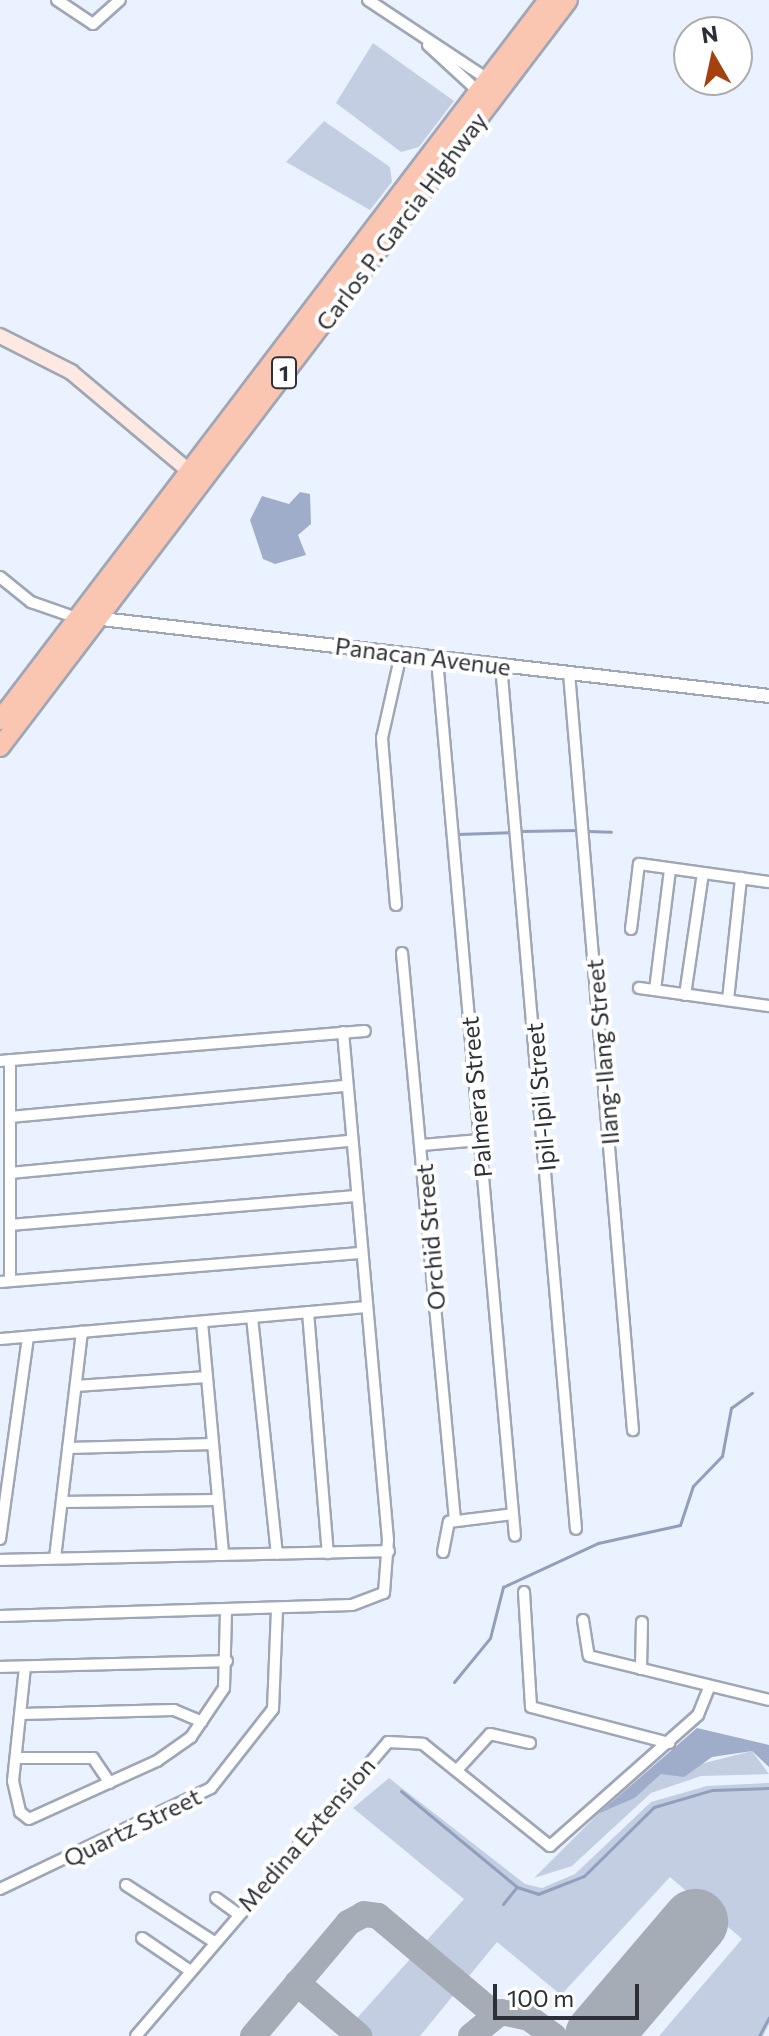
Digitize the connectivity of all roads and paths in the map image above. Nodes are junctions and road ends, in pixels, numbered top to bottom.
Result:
1 (57, 0) edge
2 (120, 0) edge
3 (368, 0) edge
4 (548, 0) edge
5 (568, 0) edge
6 (427, 43) junction
7 (462, 60) junction
8 (453, 72) junction
9 (490, 90) junction
10 (0, 336) edge
11 (247, 409) junction
12 (189, 471) junction
13 (142, 546) junction
14 (0, 577) edge
15 (0, 590) edge
16 (14, 591) junction
17 (77, 618) junction
18 (98, 618) junction
19 (401, 654) junction
20 (437, 659) junction
21 (501, 665) junction
22 (569, 673) junction
23 (769, 696) edge
24 (4, 721) edge
25 (0, 747) edge
26 (670, 869) junction
27 (703, 873) junction
28 (741, 878) junction
29 (769, 882) edge
30 (396, 905) dead end
31 (631, 929) dead end
32 (402, 953) dead end
33 (639, 988) dead end
34 (655, 990) junction
35 (685, 995) junction
36 (728, 1000) junction
37 (769, 1006) edge
38 (365, 1031) dead end
39 (343, 1032) junction
40 (5, 1060) edge
41 (347, 1086) junction
42 (10, 1117) junction
43 (480, 1140) junction
44 (351, 1141) junction
45 (422, 1145) junction
46 (10, 1173) junction
47 (356, 1196) junction
48 (10, 1225) junction
49 (360, 1253) junction
50 (5, 1282) edge
51 (365, 1307) junction
52 (308, 1312) junction
53 (252, 1317) junction
54 (202, 1322) junction
55 (82, 1332) junction
56 (28, 1337) junction
57 (0, 1339) edge
58 (207, 1377) junction
59 (76, 1386) junction
60 (633, 1430) dead end
61 (213, 1444) junction
62 (68, 1448) junction
63 (218, 1500) junction
64 (62, 1502) junction
65 (513, 1514) junction
66 (455, 1520) junction
67 (576, 1529) dead end
68 (515, 1536) dead end
69 (0, 1539) edge
70 (389, 1551) junction
71 (443, 1552) dead end
72 (328, 1553) junction
73 (277, 1554) junction
74 (223, 1555) junction
75 (55, 1558) junction
76 (0, 1560) edge
77 (524, 1592) dead end
78 (277, 1609) junction
79 (226, 1611) junction
80 (0, 1616) edge
81 (583, 1620) dead end
82 (642, 1622) dead end
83 (227, 1661) junction
84 (0, 1667) edge
85 (25, 1667) junction
86 (641, 1669) junction
87 (710, 1686) junction
88 (769, 1700) edge
89 (21, 1714) junction
90 (202, 1722) junction
91 (530, 1743) dead end
92 (669, 1743) junction
93 (16, 1758) junction
94 (458, 1769) junction
95 (110, 1783) junction
96 (126, 1885) dead end
97 (0, 1889) edge
98 (216, 1898) dead end
99 (238, 1914) junction
100 (142, 1938) dead end
101 (214, 1942) junction
102 (189, 1970) junction
103 (136, 2036) edge

1 - 2 street
3 - 6 street
4 - 9 highway, Carlos P. Garcia Highway / 1
5 - 9 highway, Carlos P. Garcia Highway / 1
6 - 7 street
6 - 8 street
7 - 8 street
7 - 9 street
8 - 9 street
9 - 11 highway, Carlos P. Garcia Highway / 1
10 - 12 main road
11 - 12 highway, Carlos P. Garcia Highway / 1
11 - 13 highway, Carlos P. Garcia Highway / 1
12 - 13 highway, Carlos P. Garcia Highway / 1
13 - 17 highway, Carlos P. Garcia Highway / 1
13 - 18 highway, Carlos P. Garcia Highway / 1
14 - 16 street
15 - 16 street
16 - 17 street
17 - 18 street, Panacan Avenue
17 - 24 highway, Carlos P. Garcia Highway / 1
18 - 19 street, Panacan Avenue
18 - 24 highway, Carlos P. Garcia Highway / 1
19 - 20 street, Panacan Avenue
19 - 30 street
20 - 21 street, Panacan Avenue
20 - 43 street, Palmera Street
21 - 22 street, Panacan Avenue
21 - 67 street, Ipil-Ipil Street
22 - 23 street, Panacan Avenue
22 - 60 street, Ilang-Ilang Street
24 - 25 highway, Carlos P. Garcia Highway / 1
26 - 27 street
26 - 31 street
26 - 34 street
27 - 28 street
27 - 35 street
28 - 29 street
28 - 36 street
32 - 45 street, Orchid Street
33 - 34 street
34 - 35 street
35 - 36 street
36 - 37 street
38 - 39 street
39 - 40 street
39 - 41 street
40 - 42 street
41 - 42 street
41 - 44 street
42 - 46 street
43 - 45 street
43 - 65 street, Palmera Street
44 - 46 street
44 - 47 street
45 - 66 street, Orchid Street
46 - 48 street
47 - 48 street
47 - 49 street
48 - 50 street
49 - 50 street
49 - 51 street
51 - 52 street
51 - 70 street
52 - 53 street
52 - 72 street
53 - 54 street
53 - 73 street
54 - 55 street
54 - 58 street
55 - 56 street
55 - 59 street
56 - 57 street
56 - 69 street
58 - 59 street
58 - 61 street
59 - 62 street
61 - 62 street
61 - 63 street
62 - 64 street
63 - 64 street
63 - 74 street
64 - 75 street
65 - 66 street
65 - 68 street, Palmera Street
66 - 71 street
70 - 72 street
70 - 78 street
72 - 73 street
73 - 74 street
74 - 75 street
75 - 76 street
77 - 92 street
78 - 79 street
78 - 97 street, Quartz Street
79 - 80 street
79 - 83 street
81 - 86 street
82 - 86 street
83 - 85 street
83 - 90 street
84 - 85 street
85 - 89 street
86 - 87 street
87 - 88 street
87 - 92 street, Medina Extension
89 - 90 street
89 - 93 street
90 - 95 street
91 - 94 street
92 - 94 street, Medina Extension
93 - 95 street
93 - 95 street
94 - 99 street, Medina Extension
96 - 101 street
98 - 99 street
99 - 101 street, Medina Extension
100 - 102 street
101 - 102 street, Medina Extension
102 - 103 street, Medina Extension

